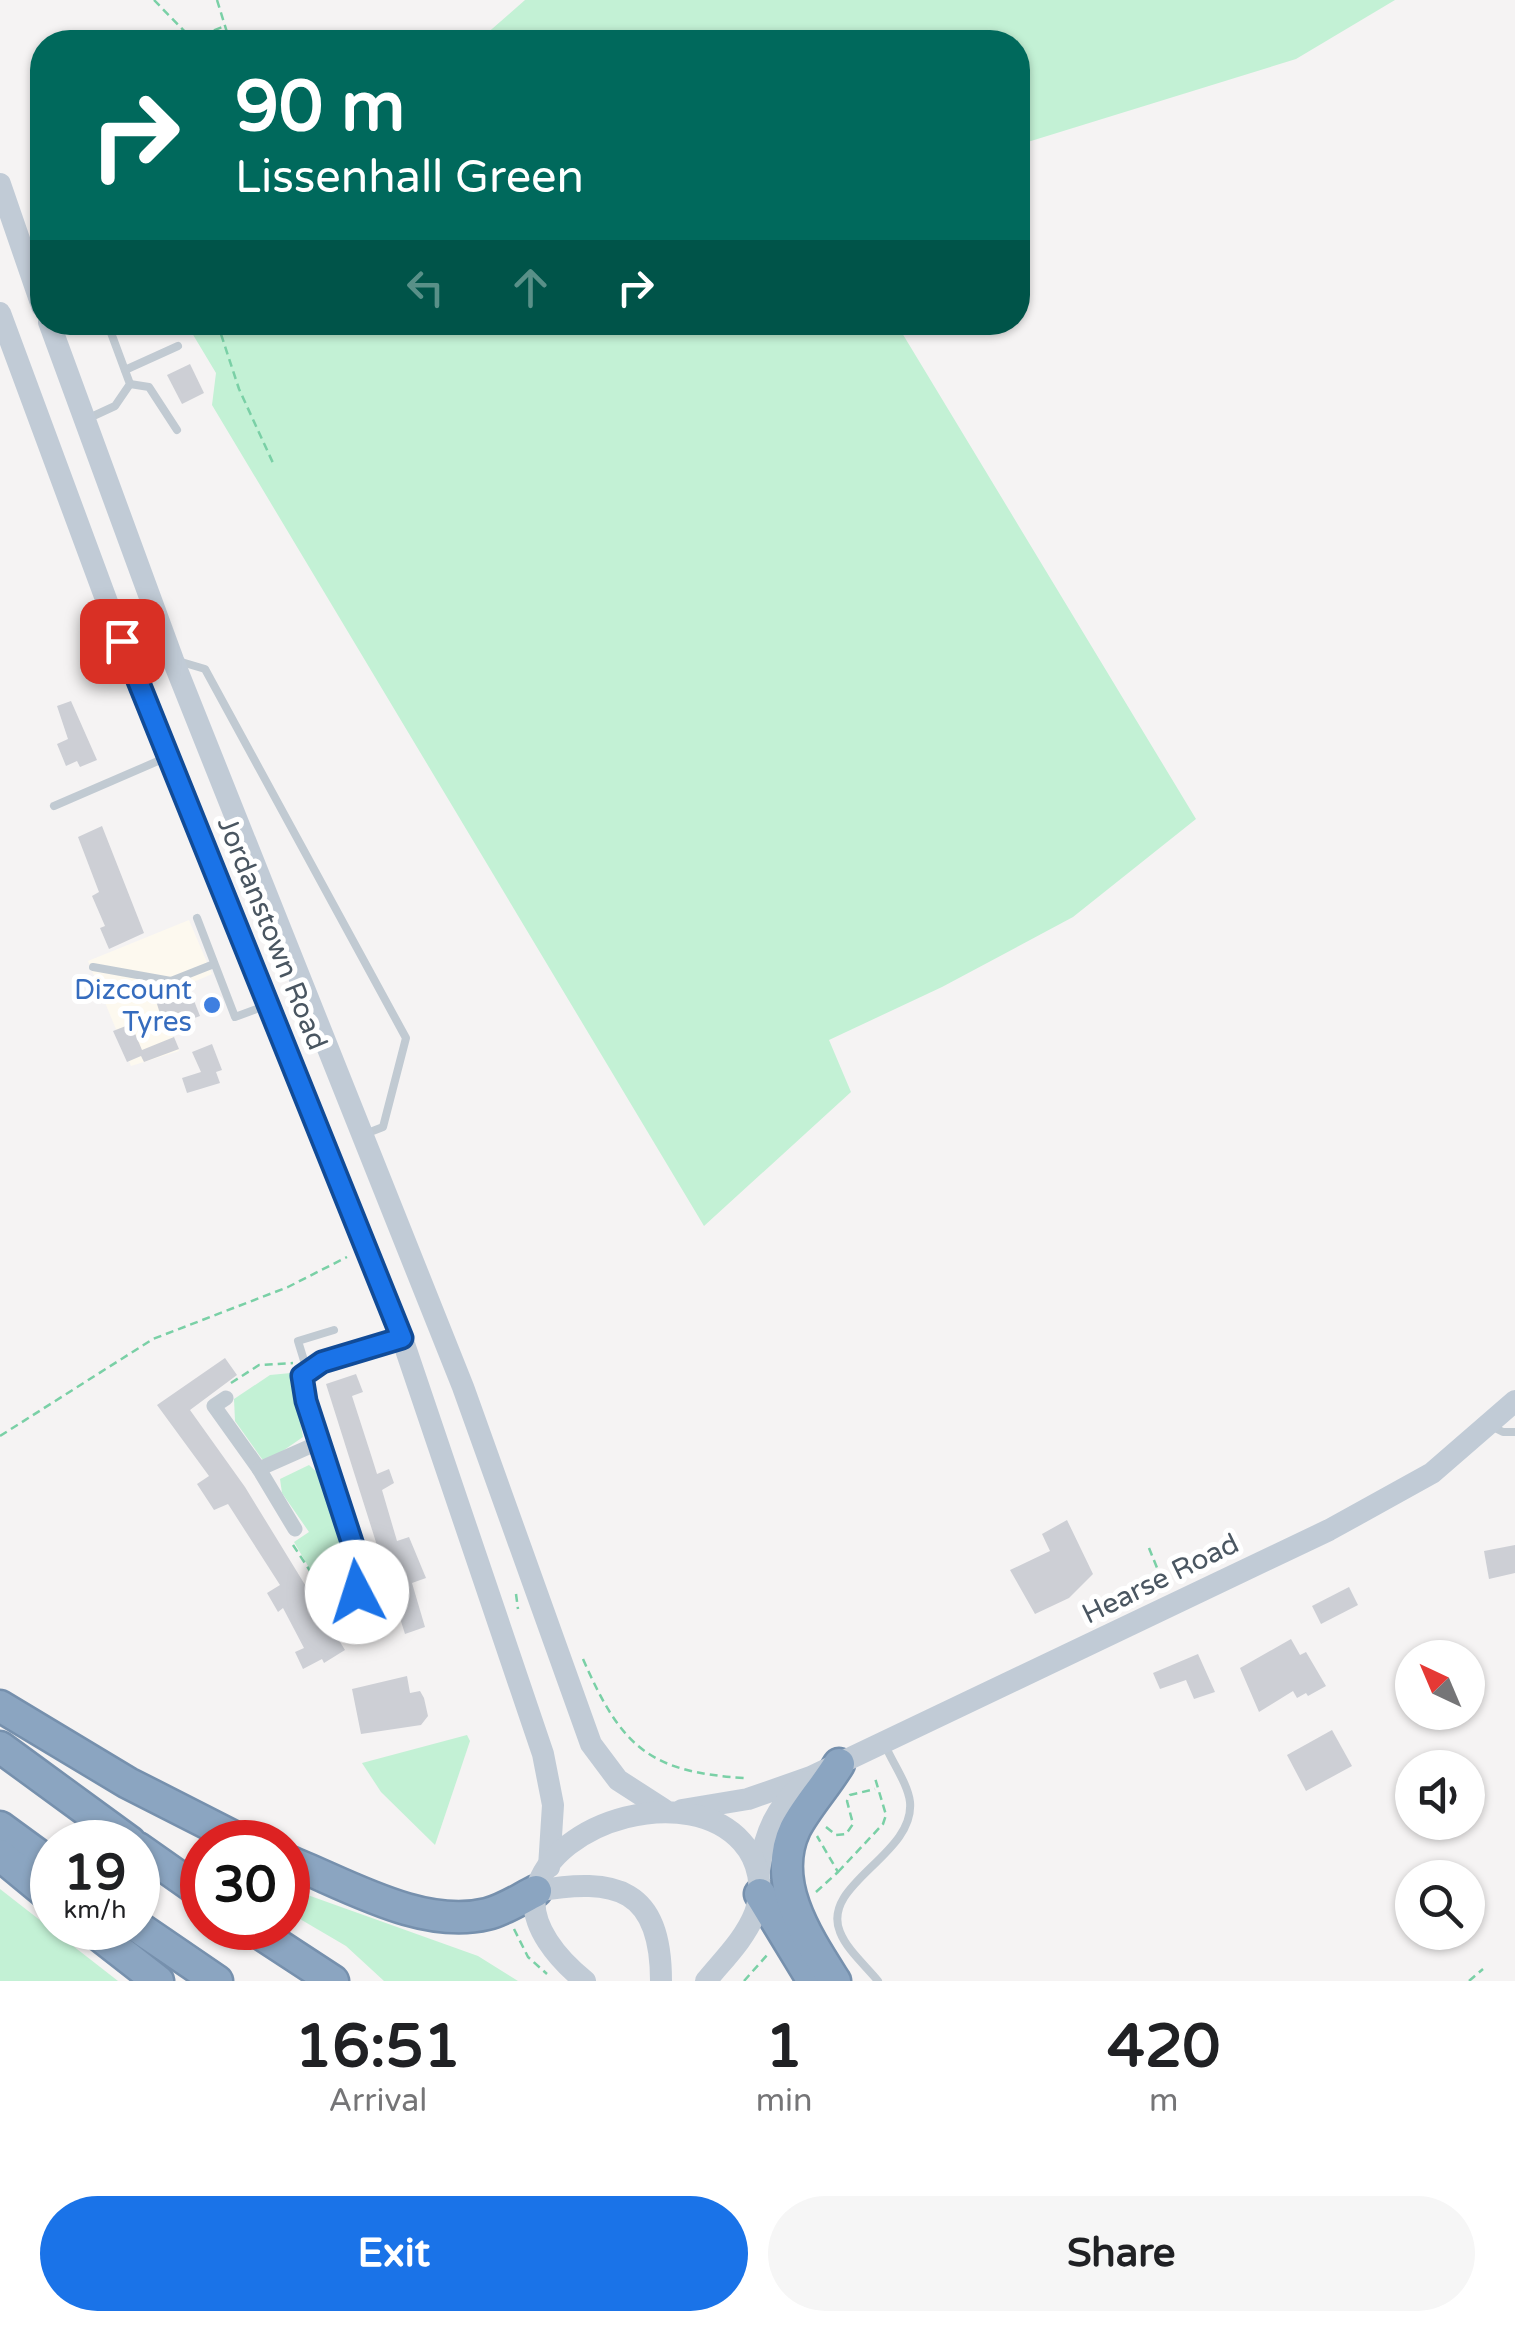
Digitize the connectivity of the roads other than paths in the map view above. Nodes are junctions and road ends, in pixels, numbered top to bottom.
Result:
1 (0, 184) edge
2 (30, 271) edge
3 (0, 314) edge
4 (53, 335) edge
5 (112, 335) edge
6 (178, 346) dead end
7 (125, 370) junction
8 (130, 384) junction
9 (85, 420) junction
10 (177, 430) dead end
11 (173, 660) junction
12 (169, 756) junction
13 (54, 806) dead end
14 (196, 918) dead end
15 (214, 964) junction
16 (93, 967) dead end
17 (269, 1004) junction
18 (366, 1134) junction
19 (334, 1330) dead end
20 (402, 1338) junction
21 (306, 1369) junction
22 (226, 1398) road end
23 (1515, 1401) edge
24 (1490, 1424) junction
25 (1515, 1432) edge
26 (320, 1442) junction
27 (259, 1469) junction
28 (295, 1529) road end
29 (330, 1586) road end
30 (0, 1706) edge
31 (884, 1742) junction
32 (0, 1747) edge
33 (839, 1764) junction
34 (810, 1777) junction
35 (672, 1809) junction
36 (100, 1820) edge
37 (201, 1820) edge
38 (0, 1826) edge
39 (30, 1848) edge
40 (0, 1855) edge
41 (310, 1870) edge
42 (542, 1879) junction
43 (30, 1880) edge
44 (759, 1884) junction
45 (160, 1942) edge
46 (118, 1950) edge
47 (286, 1950) edge
48 (158, 1981) edge
49 (217, 1981) edge
50 (333, 1981) edge
51 (584, 1981) edge
52 (660, 1981) edge
53 (706, 1981) edge
54 (813, 1981) edge
55 (835, 1981) edge
56 (878, 1981) edge

1 - 2 main road
3 - 12 main road, Jordanstown Road
4 - 9 main road, Jordanstown Road
5 - 7 lane
6 - 7 lane
7 - 8 lane
8 - 9 lane
8 - 10 lane
9 - 11 main road, Jordanstown Road
11 - 18 main road, Jordanstown Road
11 - 18 lane
12 - 13 lane
12 - 17 main road, Jordanstown Road
14 - 15 lane
15 - 16 lane
15 - 17 lane
17 - 20 main road, Jordanstown Road
18 - 35 main road, Jordanstown Road
19 - 21 lane
20 - 21 street
20 - 42 main road, Jordanstown Road
21 - 26 street
22 - 27 street
23 - 24 main road, Hearse Road
24 - 25 lane
24 - 31 main road, Hearse Road
26 - 27 street
26 - 29 street
27 - 28 street
30 - 37 highway
31 - 33 main road, Hearse Road
31 - 56 lane
32 - 36 highway
33 - 34 main road, Hearse Road
33 - 55 highway
34 - 35 main road, Hearse Road
34 - 44 main road, Hearse Road
35 - 42 main road, Hearse Road
35 - 44 main road, Jordanstown Road
38 - 39 highway
40 - 43 highway
41 - 42 highway
42 - 51 main road, Jordanstown Road
42 - 52 main road
44 - 53 main road, Hearse Road
44 - 54 highway
45 - 49 highway
46 - 48 highway
47 - 50 highway

